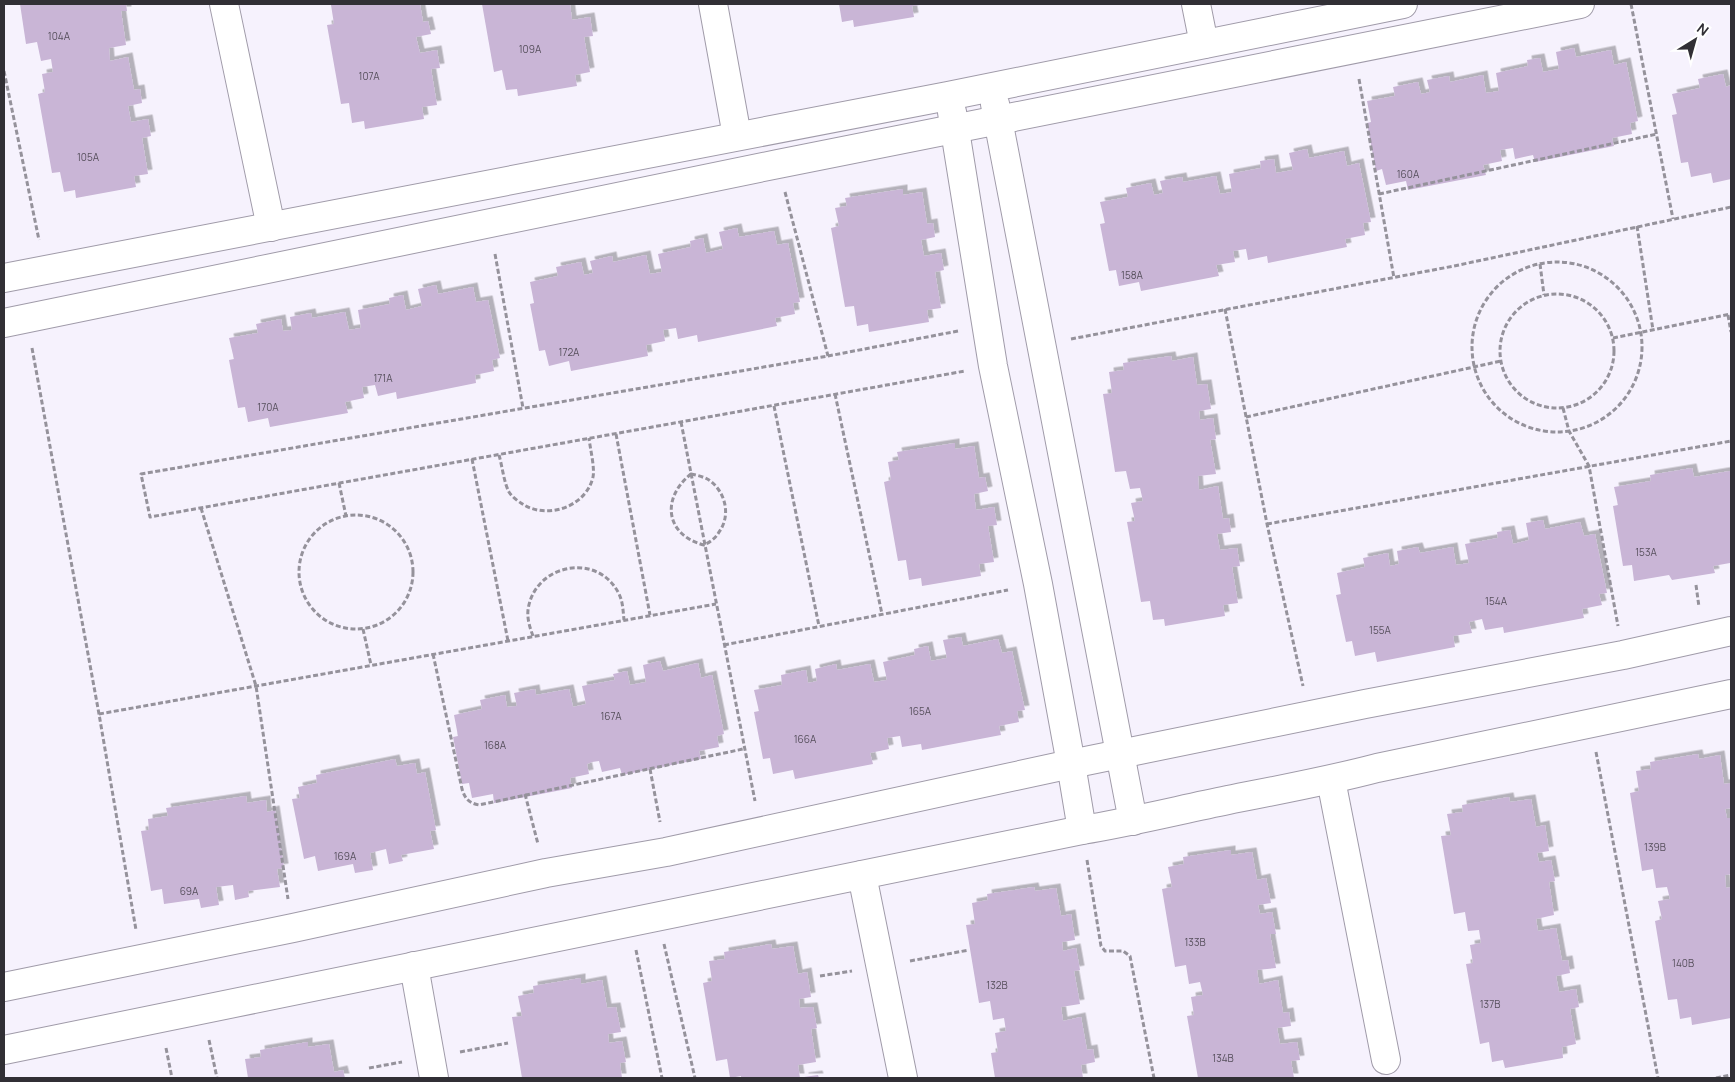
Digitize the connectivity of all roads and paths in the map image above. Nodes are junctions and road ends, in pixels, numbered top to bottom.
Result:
1 (224, 4) edge
2 (713, 4) edge
3 (1196, 4) edge
4 (1403, 4) edge
5 (1580, 4) edge
6 (1631, 4) edge
7 (1204, 44) junction
8 (1354, 49) junction
9 (4, 71) edge
10 (991, 87) junction
11 (948, 96) junction
12 (998, 121) junction
13 (955, 130) junction
14 (1657, 134) junction
15 (738, 136) junction
16 (778, 164) junction
17 (1379, 194) junction
18 (1731, 207) edge
19 (1674, 219) junction
20 (489, 224) junction
21 (271, 226) junction
22 (1637, 226) junction
23 (1540, 264) junction
24 (46, 270) junction
25 (4, 278) edge
26 (1394, 278) junction
27 (1544, 295) junction
28 (1225, 310) junction
29 (1729, 315) edge
30 (15, 320) edge
31 (986, 325) junction
32 (1653, 330) junction
33 (1731, 332) edge
34 (1641, 333) junction
35 (1613, 338) junction
36 (1041, 344) junction
37 (828, 356) junction
38 (1501, 361) junction
39 (993, 366) junction
40 (1475, 367) junction
41 (835, 394) junction
42 (774, 406) junction
43 (523, 408) junction
44 (1563, 408) junction
45 (1246, 417) junction
46 (681, 422) junction
47 (1569, 431) junction
48 (616, 434) junction
49 (589, 438) junction
50 (1731, 441) edge
51 (499, 454) junction
52 (472, 459) junction
53 (1589, 466) junction
54 (691, 474) junction
55 (339, 483) junction
56 (201, 508) junction
57 (346, 516) junction
58 (1268, 524) junction
59 (704, 545) junction
60 (1038, 584) junction
61 (716, 604) junction
62 (882, 614) junction
63 (650, 615) junction
64 (624, 620) junction
65 (819, 626) junction
66 (362, 629) junction
67 (1731, 632) edge
68 (533, 636) junction
69 (508, 641) junction
70 (724, 645) junction
71 (432, 654) junction
72 (1623, 654) junction
73 (371, 664) junction
74 (256, 686) junction
75 (1731, 694) edge
76 (99, 714) junction
77 (1309, 716) junction
78 (1590, 724) junction
79 (743, 749) junction
80 (1120, 754) junction
81 (1071, 764) junction
82 (650, 769) junction
83 (1331, 780) junction
84 (525, 794) junction
85 (1132, 822) junction
86 (1082, 830) junction
87 (761, 832) junction
88 (666, 852) junction
89 (546, 873) junction
90 (862, 875) junction
91 (658, 917) junction
92 (631, 923) junction
93 (293, 928) junction
94 (141, 959) junction
95 (414, 966) junction
96 (4, 986) edge
97 (203, 1010) junction
98 (4, 1050) edge
99 (1386, 1060) dead end
100 (1731, 1075) edge
101 (217, 1078) edge
102 (434, 1078) edge
103 (662, 1078) edge
104 (695, 1078) edge
105 (903, 1078) edge
106 (1154, 1078) edge
107 (1658, 1078) edge
108 (1716, 1078) edge
109 (1724, 1078) edge

1 - 21 street
2 - 15 street
3 - 7 street
4 - 7 street
5 - 8 street
6 - 14 path
7 - 10 street
8 - 12 street
8 - 17 path
9 - 24 path
10 - 11 street
10 - 12 street
11 - 13 street
11 - 15 street
12 - 13 street
12 - 36 street
13 - 16 street
13 - 31 street
14 - 17 path
14 - 19 path
15 - 21 street
16 - 20 street
16 - 37 path
17 - 26 path
18 - 19 path
19 - 22 path
20 - 30 street
20 - 43 path
21 - 24 street
22 - 26 path
22 - 32 path
23 - 27 path
23 - 34 path
23 - 40 path
24 - 25 street
26 - 28 path
27 - 35 path
27 - 38 path
28 - 36 path
28 - 45 path
29 - 32 path
29 - 33 path
30 - 76 path
31 - 37 path
31 - 39 street
32 - 34 path
34 - 35 path
34 - 47 path
35 - 44 path
36 - 80 street
37 - 43 path
38 - 40 path
38 - 44 path
39 - 41 path
39 - 60 street
40 - 45 path
40 - 47 path
41 - 42 path
41 - 62 path
42 - 46 path
42 - 65 path
43 - 56 path
44 - 47 path
45 - 58 path
46 - 48 path
46 - 54 path
47 - 53 path
48 - 49 path
48 - 63 path
49 - 51 path
49 - 51 path
50 - 53 path
51 - 52 path
52 - 55 path
52 - 69 path
53 - 58 path
53 - 72 path
54 - 59 path
54 - 59 path
54 - 59 path
55 - 56 path
55 - 57 path
56 - 74 path
57 - 66 path
57 - 66 path
58 - 77 path
59 - 61 path
60 - 62 path
60 - 81 street
61 - 63 path
61 - 70 path
62 - 65 path
63 - 64 path
64 - 68 path
64 - 68 path
65 - 70 path
66 - 73 path
67 - 72 street
68 - 69 path
69 - 71 path
70 - 79 path
71 - 73 path
71 - 84 path
72 - 77 street
73 - 74 path
74 - 76 path
74 - 93 path
75 - 78 street
76 - 94 path
77 - 80 street
78 - 83 street
78 - 107 path
79 - 82 path
79 - 87 path
80 - 81 street
80 - 85 street
81 - 86 street
81 - 87 street
82 - 84 path
82 - 88 path
83 - 85 street
83 - 99 street
84 - 89 path
85 - 86 street
86 - 90 street
86 - 106 path
87 - 88 street
88 - 89 street
89 - 93 street
90 - 91 street
90 - 105 street
91 - 92 street
91 - 104 path
92 - 95 street
92 - 103 path
93 - 94 street
94 - 96 street
95 - 97 street
95 - 102 street
97 - 98 street
97 - 101 path
100 - 109 path
108 - 109 path

